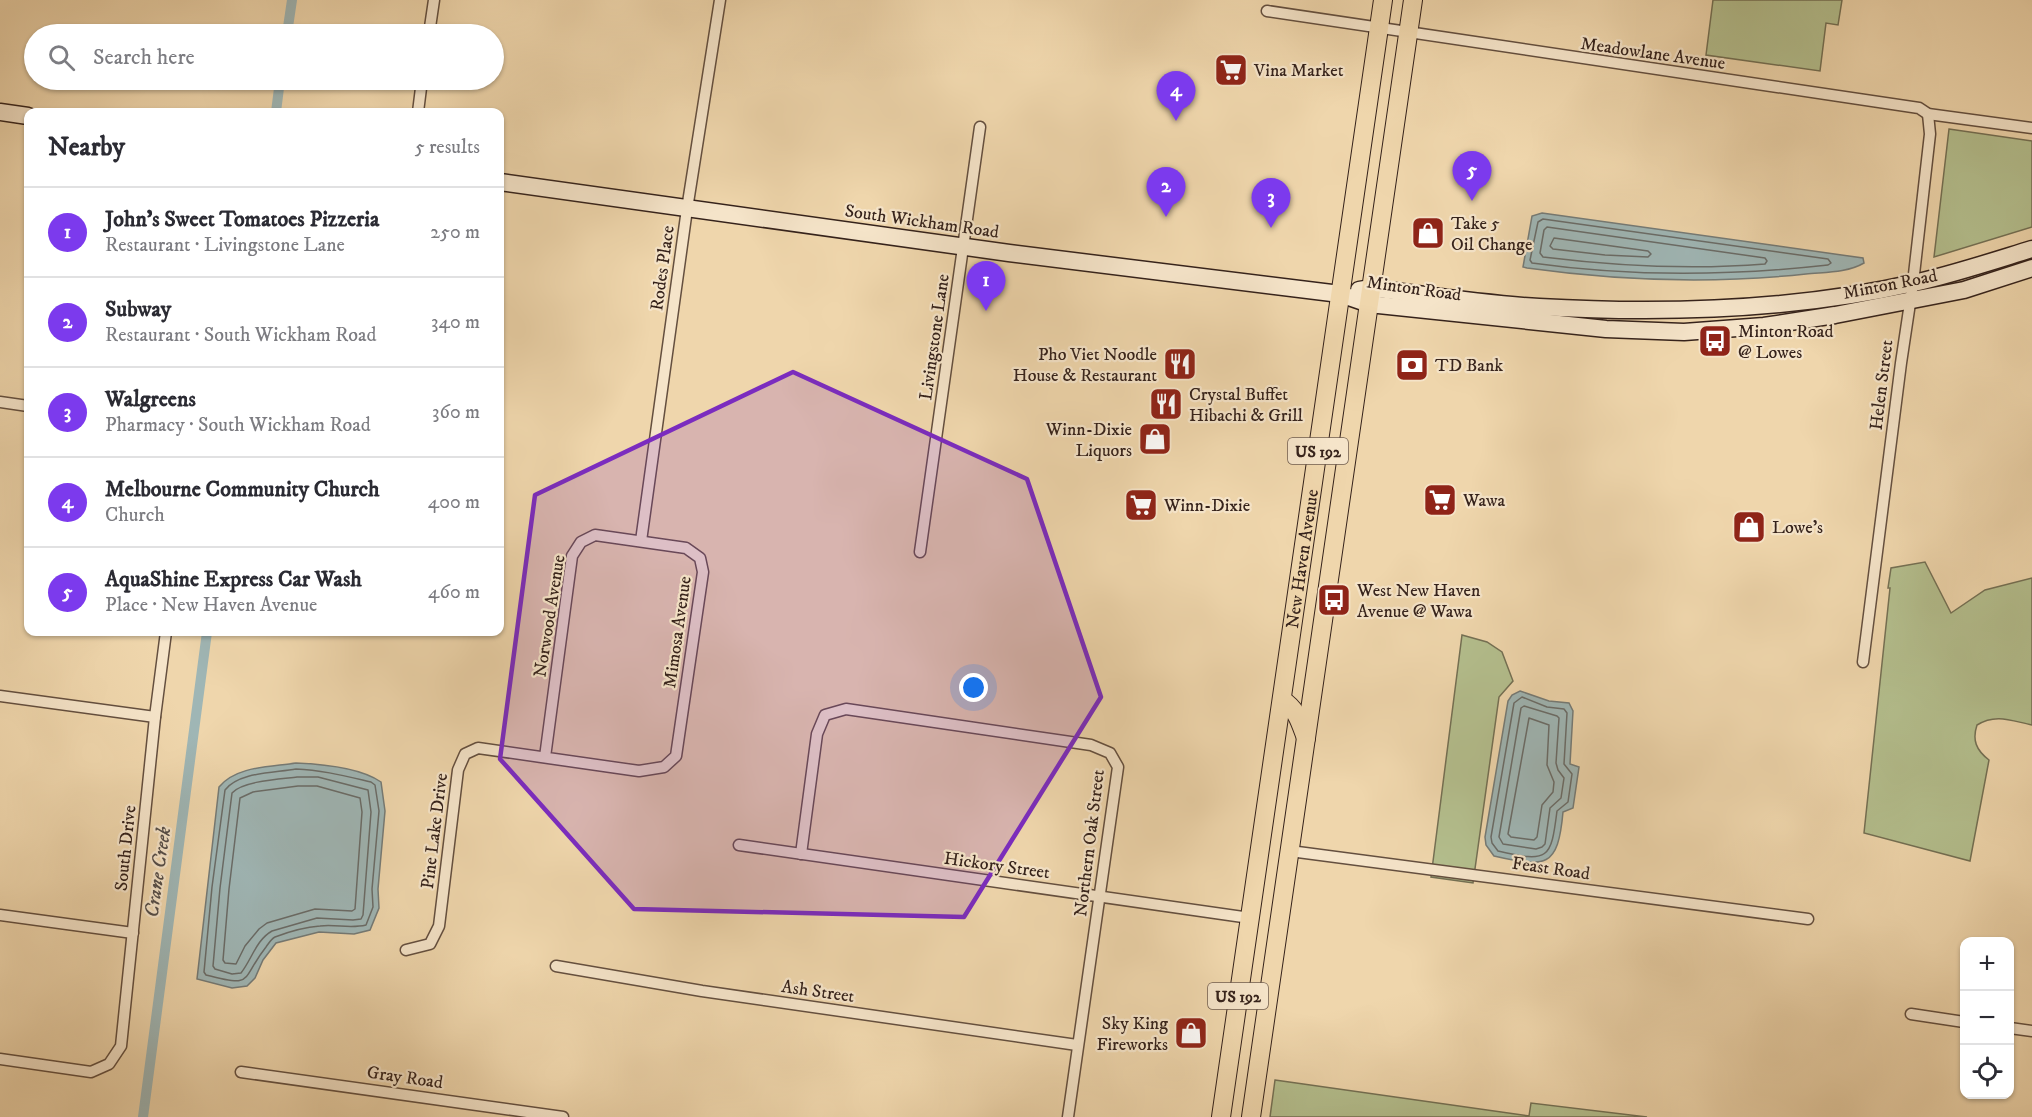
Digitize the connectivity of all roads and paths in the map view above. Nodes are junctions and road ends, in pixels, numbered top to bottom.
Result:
1 (434, 0) edge
2 (720, 0) edge
3 (1383, 0) edge
4 (1413, 0) edge
5 (1268, 11) dead end
6 (430, 24) edge
7 (1379, 29) junction
8 (1408, 33) junction
9 (421, 90) edge
10 (419, 108) edge
11 (0, 112) edge
12 (1928, 114) junction
13 (24, 115) edge
14 (980, 127) dead end
15 (2032, 128) edge
16 (504, 183) edge
17 (687, 209) junction
18 (964, 247) junction
19 (2032, 249) edge
20 (2032, 268) edge
21 (1913, 283) junction
22 (1340, 294) junction
23 (1370, 296) junction
24 (1909, 300) junction
25 (0, 402) edge
26 (24, 405) edge
27 (1310, 506) junction
28 (640, 541) junction
29 (1304, 551) junction
30 (920, 552) dead end
31 (1333, 554) junction
32 (1327, 596) junction
33 (165, 636) edge
34 (1287, 661) junction
35 (1863, 662) dead end
36 (1313, 691) junction
37 (0, 696) edge
38 (1282, 700) junction
39 (155, 717) junction
40 (1306, 739) junction
41 (544, 758) junction
42 (664, 767) joint
43 (739, 845) dead end
44 (1290, 851) junction
45 (801, 854) junction
46 (1256, 875) junction
47 (1099, 896) junction
48 (0, 915) edge
49 (1250, 918) junction
50 (1279, 919) junction
51 (1808, 919) dead end
52 (133, 933) junction
53 (406, 950) dead end
54 (556, 966) dead end
55 (1273, 970) junction
56 (1911, 1014) dead end
57 (1960, 1021) edge
58 (2014, 1029) edge
59 (2032, 1031) edge
60 (1077, 1045) junction
61 (0, 1059) edge
62 (241, 1072) dead end
63 (564, 1117) edge
64 (1068, 1117) edge
65 (1221, 1117) edge
66 (1251, 1117) edge

1 - 6 street
2 - 17 street, Rodes Place
3 - 7 main road, New Haven Avenue / US 192
4 - 8 main road, New Haven Avenue / US 192
5 - 7 street, Meadowlane Avenue
7 - 8 street, Meadowlane Avenue
7 - 22 main road, New Haven Avenue / US 192
8 - 12 street, Meadowlane Avenue
8 - 23 main road, New Haven Avenue / US 192
9 - 10 street
11 - 13 main road
12 - 15 street, Meadowlane Avenue
12 - 21 street, Helen Street
14 - 18 street, Livingstone Lane
16 - 17 main road, South Wickham Road
17 - 18 main road, South Wickham Road
17 - 28 street, Rodes Place
18 - 22 main road, South Wickham Road
18 - 30 street, Livingstone Lane
19 - 21 main road, Minton Road
20 - 24 main road, Minton Road
21 - 23 main road, Minton Road
21 - 24 street, Helen Street
22 - 23 main road, Minton Road
22 - 27 main road, New Haven Avenue / US 192
23 - 24 main road, Minton Road
23 - 31 main road, New Haven Avenue / US 192
24 - 35 street, Helen Street
25 - 26 street
27 - 29 main road, New Haven Avenue / US 192
27 - 31 main road
28 - 41 street, Norwood Avenue
28 - 42 street, Mimosa Avenue
29 - 32 main road
29 - 34 main road, New Haven Avenue / US 192
31 - 32 main road, New Haven Avenue / US 192
32 - 36 main road, New Haven Avenue / US 192
33 - 39 street, South Drive
34 - 36 main road
34 - 38 main road, New Haven Avenue / US 192
36 - 40 main road, New Haven Avenue / US 192
37 - 39 street
38 - 40 main road
38 - 46 main road, New Haven Avenue / US 192
39 - 52 street, South Drive
40 - 44 main road, New Haven Avenue / US 192
41 - 42 street, Pine Lake Drive
41 - 53 street, Pine Lake Drive
43 - 45 street, Hickory Street
44 - 50 main road, New Haven Avenue / US 192
44 - 51 street, Feast Road
45 - 47 street, Hickory Street
45 - 47 street, Northern Oak Street
46 - 49 main road, New Haven Avenue / US 192
46 - 50 main road
47 - 49 street, Hickory Street
47 - 60 street, Northern Oak Street
48 - 52 street
49 - 55 main road
49 - 65 main road, New Haven Avenue / US 192
50 - 55 main road, New Haven Avenue / US 192
52 - 61 street, South Drive
54 - 60 street, Ash Street
55 - 66 main road, New Haven Avenue / US 192
56 - 57 street
58 - 59 street
60 - 64 street, Northern Oak Street
62 - 63 street, Gray Road

